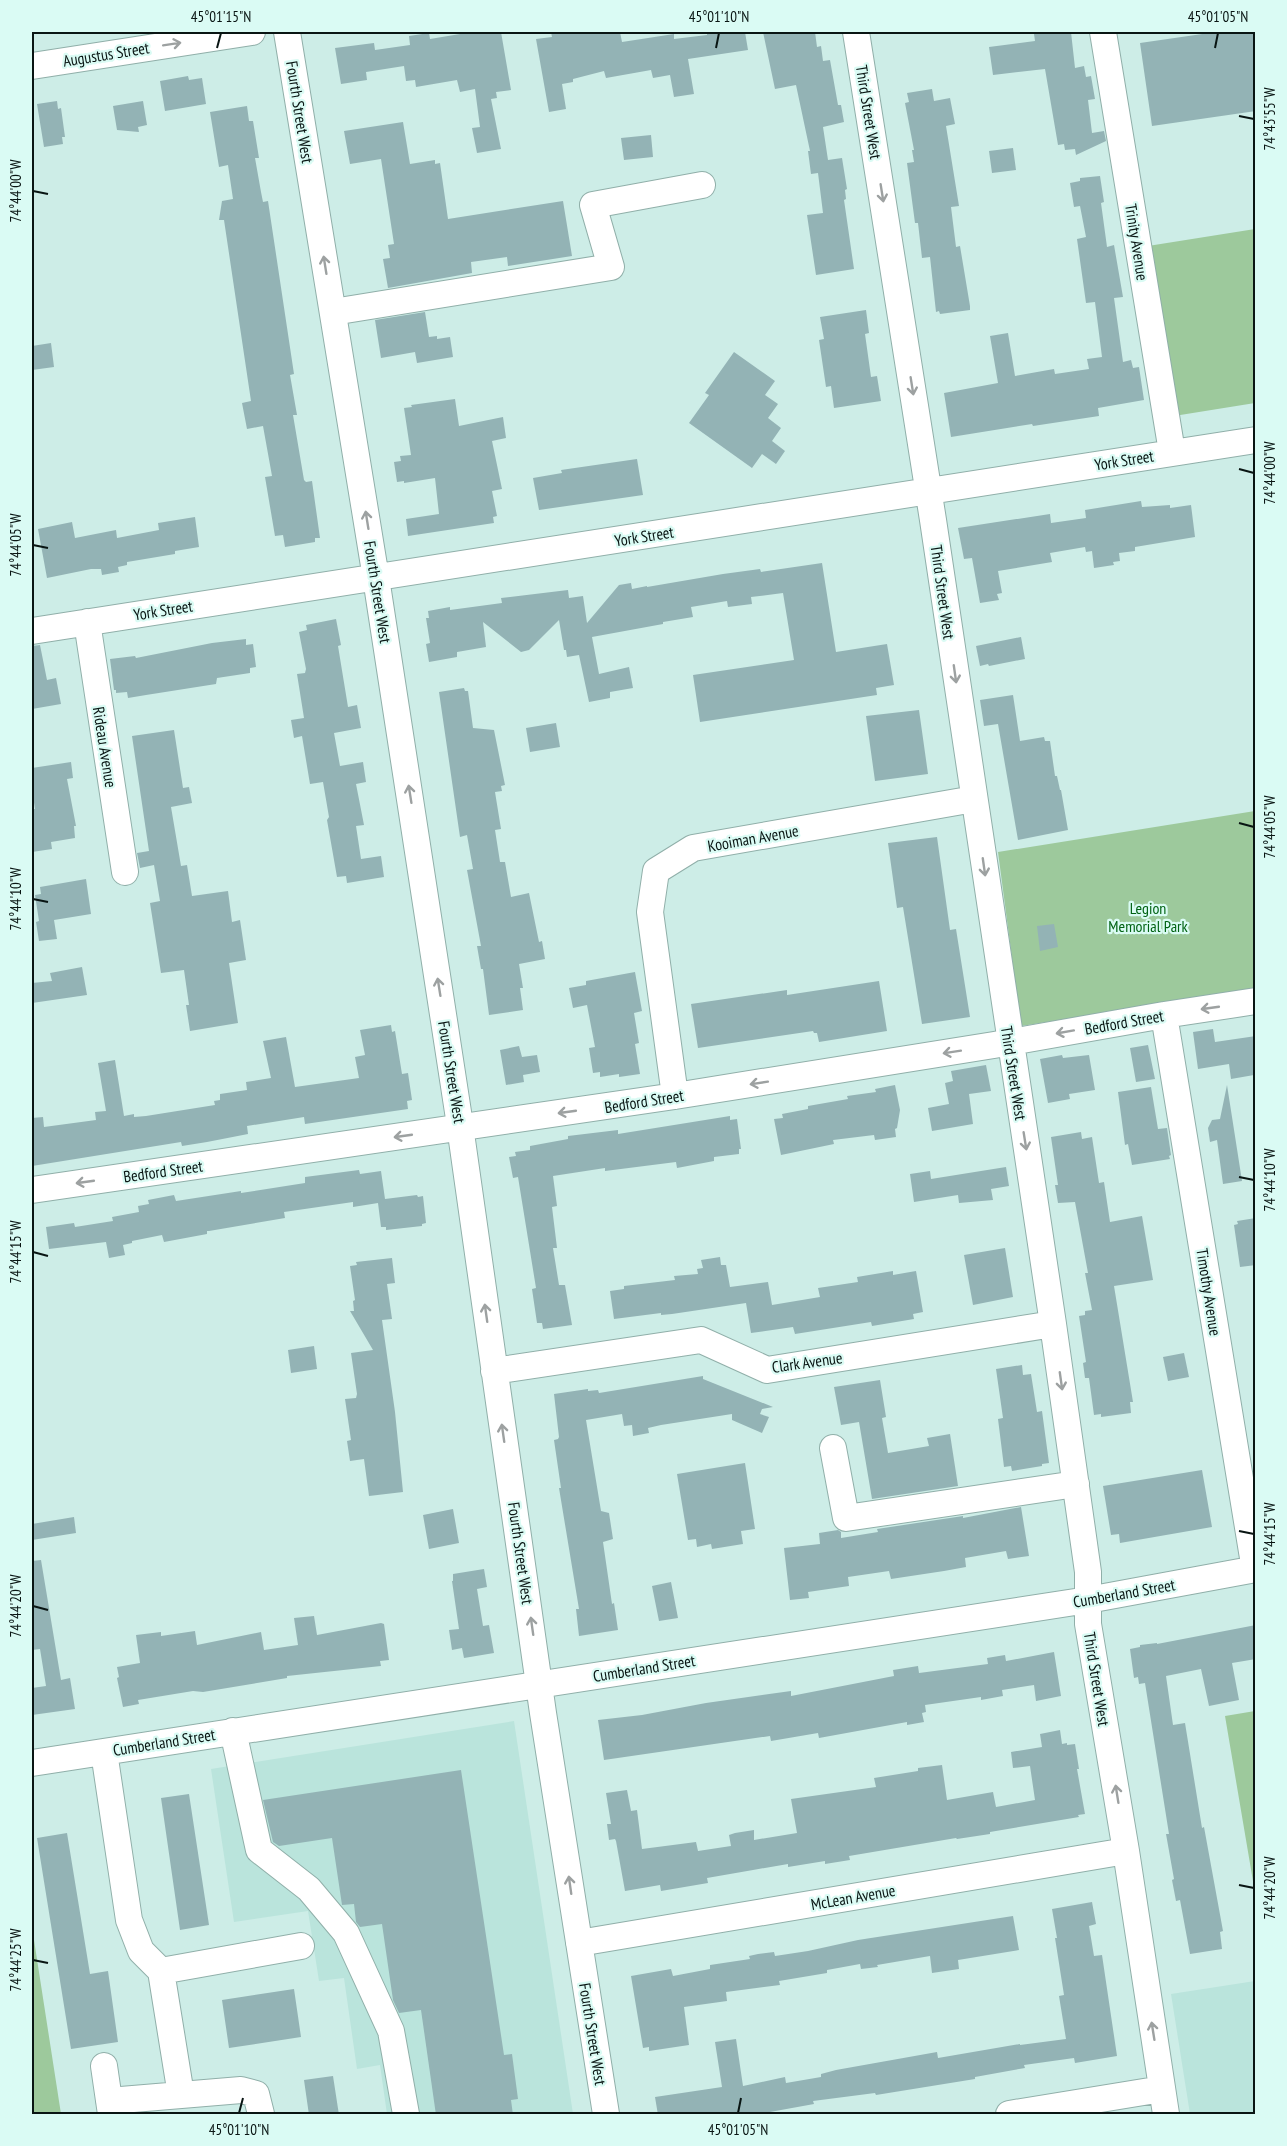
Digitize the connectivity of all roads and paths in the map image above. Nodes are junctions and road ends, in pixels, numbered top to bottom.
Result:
1 (252, 32) edge
2 (287, 32) edge
3 (856, 32) edge
4 (1103, 32) edge
5 (32, 66) edge
6 (702, 185) dead end
7 (333, 312) junction
8 (1256, 440) edge
9 (1172, 452) junction
10 (928, 491) junction
11 (376, 578) junction
12 (87, 622) junction
13 (32, 631) edge
14 (974, 799) junction
15 (125, 872) dead end
16 (1256, 1001) edge
17 (1164, 1015) junction
18 (1010, 1042) junction
19 (675, 1096) junction
20 (461, 1128) junction
21 (32, 1190) edge
22 (1053, 1324) junction
23 (494, 1371) junction
24 (833, 1448) dead end
25 (1076, 1484) junction
26 (1255, 1570) edge
27 (1088, 1600) junction
28 (540, 1684) junction
29 (233, 1731) junction
30 (104, 1752) junction
31 (32, 1763) edge
32 (1126, 1851) junction
33 (579, 1943) junction
34 (301, 1946) dead end
35 (161, 1971) junction
36 (104, 2066) dead end
37 (1162, 2089) junction
38 (181, 2095) junction
39 (110, 2108) edge
40 (261, 2115) edge
41 (406, 2115) edge
42 (606, 2115) edge
43 (1009, 2115) edge
44 (1166, 2115) edge

5 -> 1 street, Augustus Street
7 -> 2 street, Fourth Street West
3 -> 10 street, Third Street West
4 - 9 street, Trinity Avenue
6 - 7 street
11 -> 7 street, Fourth Street West
8 - 9 street, York Street
9 - 10 street, York Street
10 - 11 street, York Street
10 -> 14 street, Third Street West
11 - 12 street, York Street
20 -> 11 street, Fourth Street West
12 - 13 street, York Street
12 - 15 street, Rideau Avenue
14 -> 18 street, Third Street West
14 - 19 street, Kooiman Avenue
16 -> 17 street, Bedford Street
17 -> 18 street, Bedford Street
17 - 26 street, Timothy Avenue
18 -> 19 street, Bedford Street
18 -> 22 street, Third Street West
19 -> 20 street, Bedford Street
20 -> 21 street, Bedford Street
23 -> 20 street, Fourth Street West
22 - 23 street, Clark Avenue
22 -> 25 street, Third Street West
28 -> 23 street, Fourth Street West
24 - 25 street
25 - 27 street, Third Street West
26 - 27 street, Cumberland Street
27 - 28 street, Cumberland Street
32 -> 27 street, Third Street West
28 - 29 street, Cumberland Street
33 -> 28 street, Fourth Street West
29 - 30 street, Cumberland Street
29 - 41 street
30 - 31 street, Cumberland Street
30 - 35 street
32 - 33 street, McLean Avenue
37 -> 32 street, Third Street West
33 - 42 street, Fourth Street West
34 - 35 street
35 - 38 street
36 - 39 street
37 - 43 street
37 - 44 street, Third Street West
38 - 39 street
38 - 40 street

